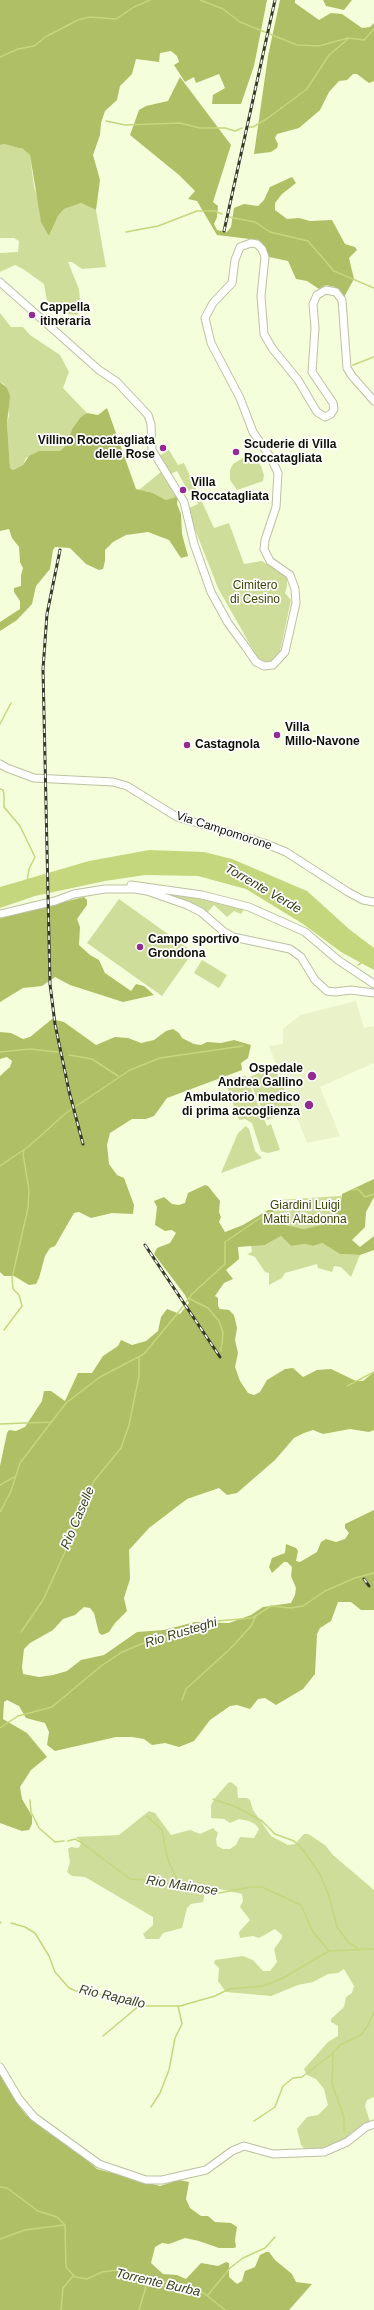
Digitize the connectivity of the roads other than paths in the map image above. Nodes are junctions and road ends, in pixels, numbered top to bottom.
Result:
1 (0, 282) edge
2 (374, 401) edge
3 (0, 764) edge
4 (113, 888) junction
5 (374, 902) edge
6 (0, 914) edge
7 (374, 984) edge
8 (374, 993) edge
9 (0, 2067) edge
10 (374, 2124) edge

1 - 2 street
3 - 5 street, Via Campomorone
4 - 6 street
4 - 7 street
4 - 8 street
9 - 10 street

